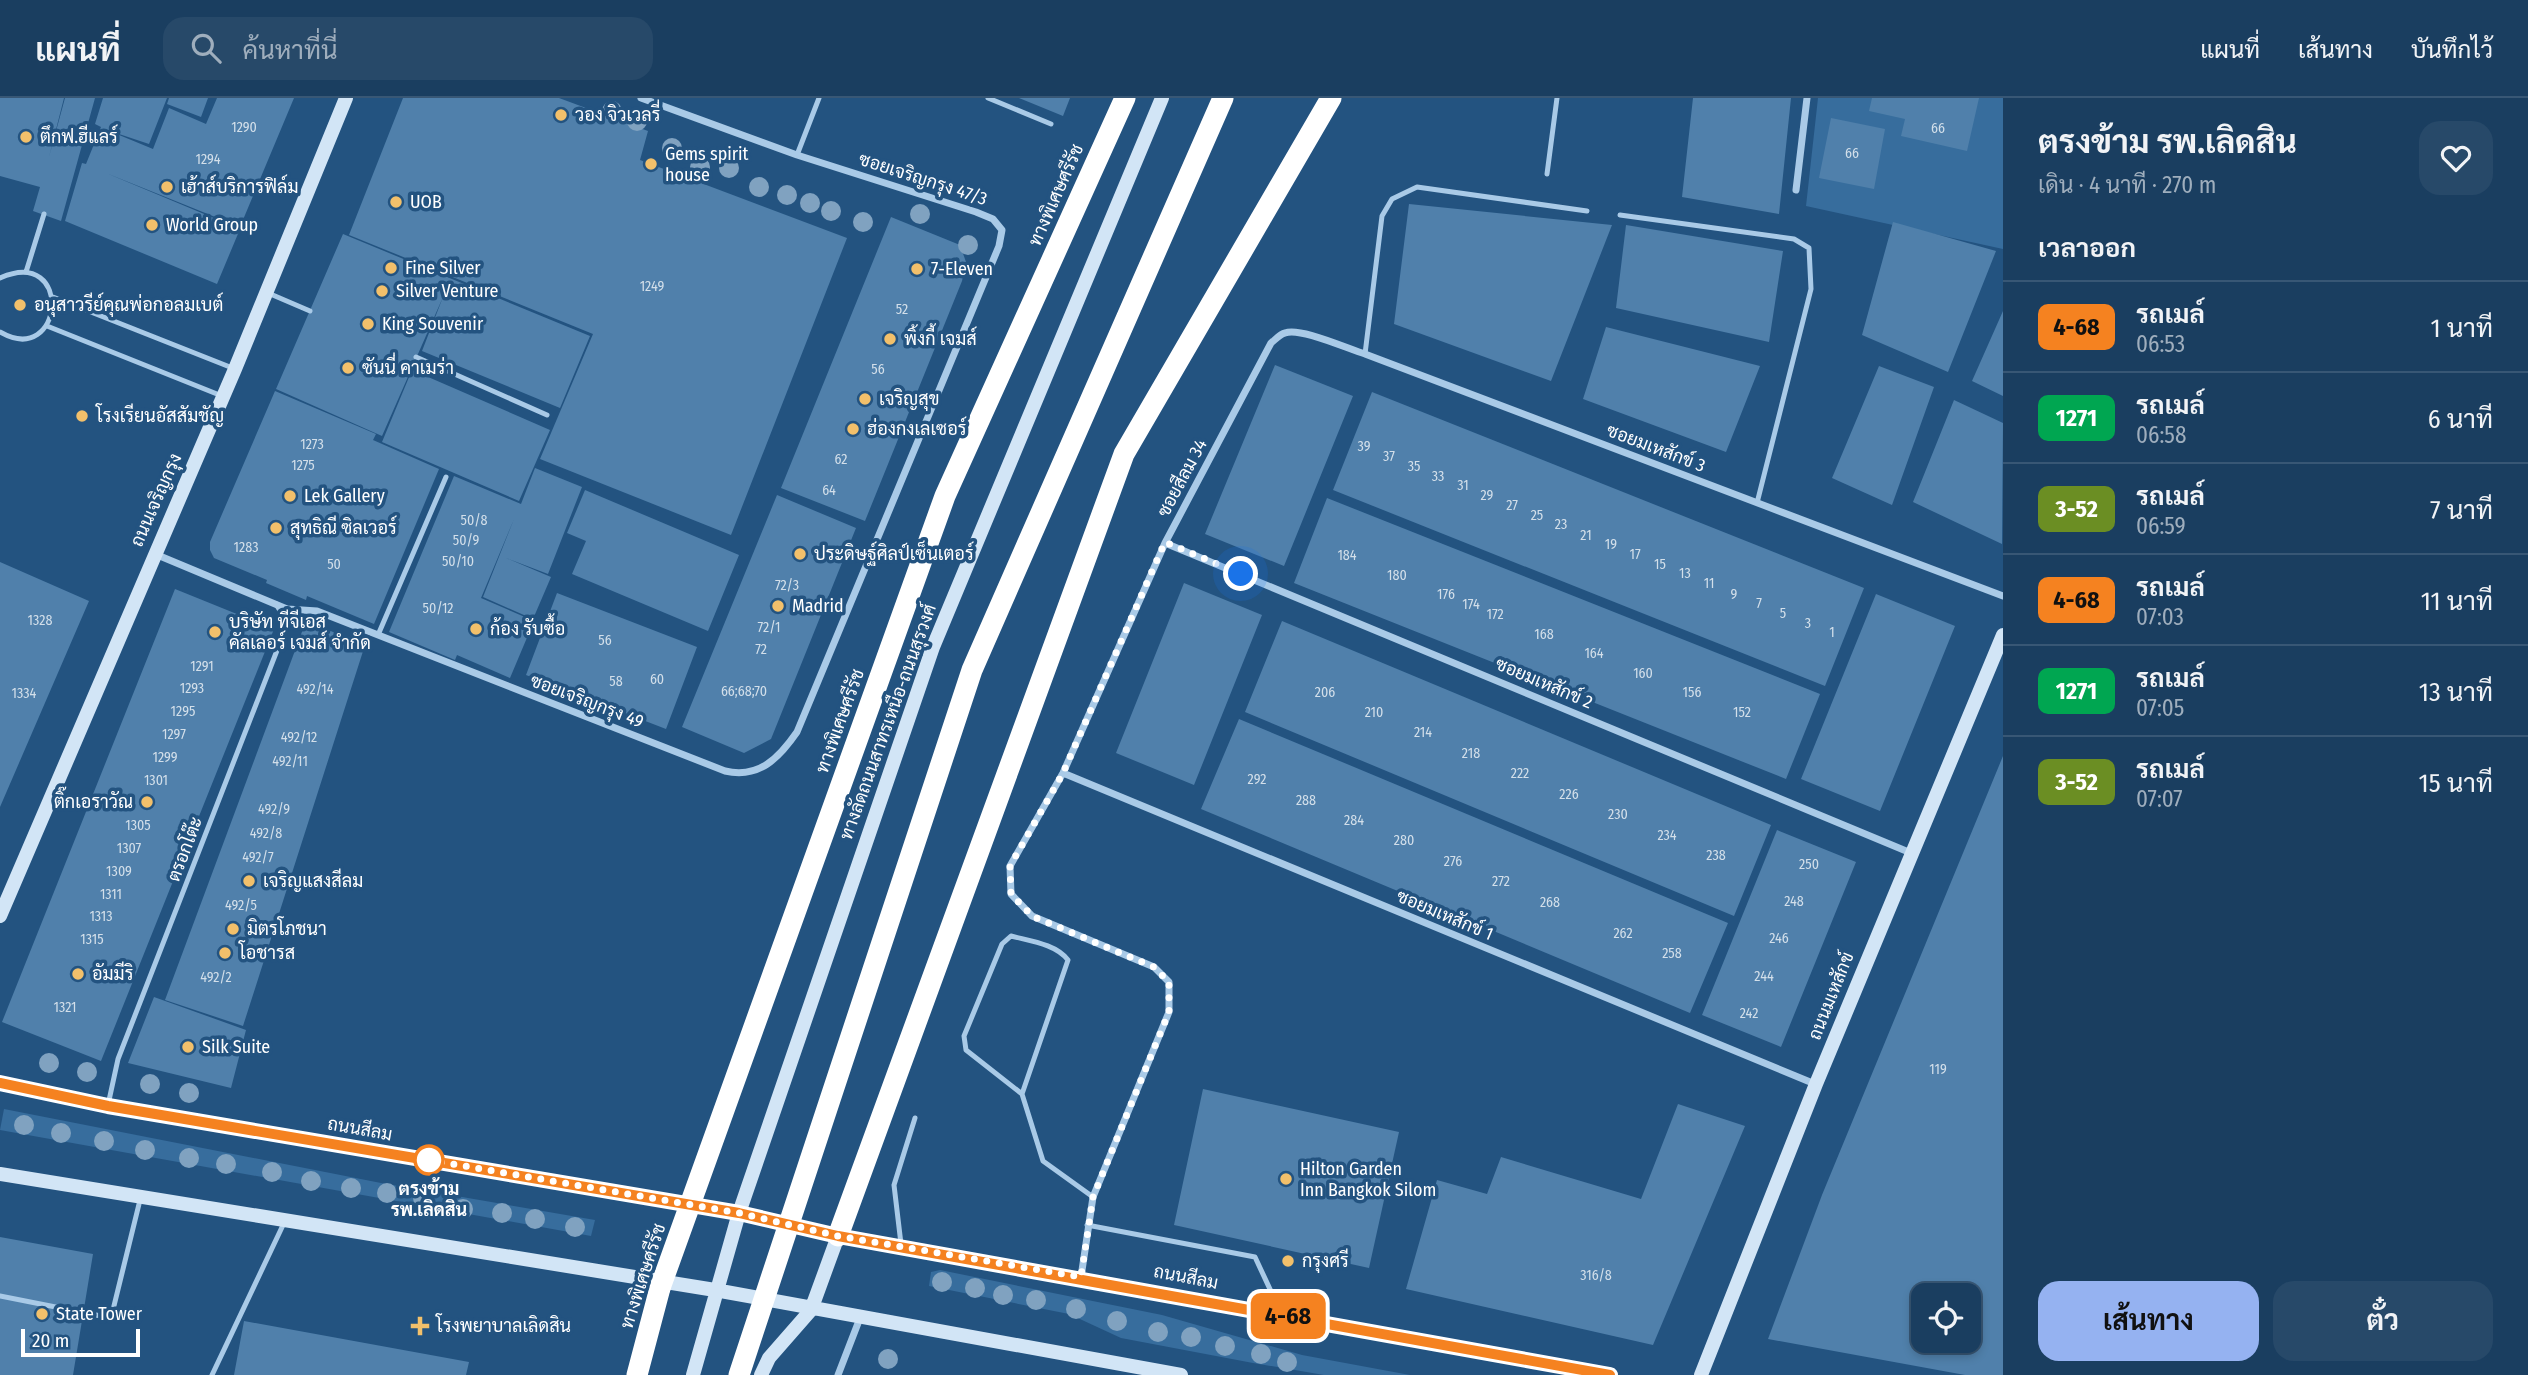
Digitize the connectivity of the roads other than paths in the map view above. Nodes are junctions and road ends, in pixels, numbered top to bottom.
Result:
1 (346, 98) edge
2 (641, 98) edge
3 (819, 98) edge
4 (988, 98) edge
5 (1125, 98) edge
6 (1161, 98) edge
7 (1223, 98) edge
8 (1331, 98) edge
9 (1556, 98) edge
10 (1807, 98) edge
11 (1051, 124) dead end
12 (797, 155) junction
13 (1547, 174) dead end
14 (1796, 190) dead end
15 (1587, 211) dead end
16 (44, 214) dead end
17 (1620, 215) dead end
18 (26, 272) junction
19 (0, 278) edge
20 (266, 292) junction
21 (52, 297) junction
22 (310, 311) dead end
23 (47, 326) junction
24 (0, 332) edge
25 (1297, 332) joint
26 (9, 337) junction
27 (0, 338) edge
28 (1365, 354) junction
29 (416, 357) dead end
30 (234, 369) junction
31 (222, 396) junction
32 (547, 415) dead end
33 (446, 477) dead end
34 (1757, 503) junction
35 (878, 532) joint
36 (1165, 542) junction
37 (154, 554) junction
38 (2003, 596) edge
39 (276, 604) junction
40 (378, 635) junction
41 (2003, 635) edge
42 (1063, 773) junction
43 (1911, 853) junction
44 (0, 916) edge
45 (0, 1083) edge
46 (1816, 1084) junction
47 (1022, 1094) junction
48 (108, 1106) junction
49 (915, 1118) dead end
50 (0, 1174) edge
51 (141, 1196) junction
52 (1093, 1197) junction
53 (739, 1213) junction
54 (285, 1220) junction
55 (1087, 1224) junction
56 (838, 1236) junction
57 (901, 1246) junction
58 (1081, 1277) junction
59 (715, 1290) junction
60 (0, 1296) edge
61 (811, 1310) junction
62 (1282, 1315) junction
63 (860, 1318) junction
64 (212, 1375) edge
65 (636, 1375) edge
66 (693, 1375) edge
67 (739, 1375) edge
68 (761, 1375) edge
69 (838, 1375) edge
70 (1174, 1375) edge
71 (1610, 1375) edge
72 (1701, 1375) edge

1 - 20 main road, ถนนเจริญกรุง
2 - 12 street, ซอยเจริญกรุง 47/3
3 - 12 lane
4 - 11 lane
5 - 65 highway, ทางพิเศษศรีรัช, bridge
6 - 53 main road, ทางลัดถนนสาทรเหนือ-ถนนสุรวงศ์
7 - 67 highway, bridge
8 - 56 highway
9 - 13 lane
10 - 14 street
12 - 35 street, ซอยเจริญกรุง 47/3
15 - 28 lane
16 - 18 lane
17 - 34 lane
18 - 19 lane
18 - 21 lane
20 - 22 lane
20 - 30 main road, ถนนเจริญกรุง
21 - 23 lane
21 - 30 lane
23 - 26 lane
23 - 31 lane
24 - 26 lane
25 - 28 street, ซอยมเหสักข์ 3
25 - 36 street, ซอยสีลม 34
26 - 27 lane
28 - 34 street, ซอยมเหสักข์ 3
29 - 32 lane
30 - 31 main road, ถนนเจริญกรุง
31 - 37 main road, ถนนเจริญกรุง
33 - 40 lane
34 - 38 street, ซอยมเหสักข์ 3
35 - 40 street, ซอยเจริญกรุง 49
36 - 42 street, ซอยสีลม 34
36 - 43 street, ซอยมเหสักข์ 2
37 - 39 street, ซอยเจริญกรุง 49
37 - 44 main road, ถนนเจริญกรุง
39 - 40 street, ซอยเจริญกรุง 49
39 - 48 lane, ตรอกโต๊ะ
41 - 43 main road, ถนนมเหสักข์
42 - 46 street, ซอยมเหสักข์ 1
42 - 52 street, ซอยสีลม 34
43 - 46 main road, ถนนมเหสักข์
45 - 48 main road, ถนนสีลม
46 - 72 main road, ถนนมเหสักข์
47 - 47 lane
47 - 52 lane
48 - 53 main road, ถนนสีลม
49 - 57 lane
50 - 51 main road
51 - 54 main road
51 - 60 lane
52 - 55 street, ซอยสีลม 34
53 - 56 main road, ถนนสีลม
53 - 59 main road, ทางลัดถนนสาทรเหนือ-ถนนสุรวงศ์
54 - 59 main road
54 - 64 lane
55 - 58 street, ซอยสีลม 34
55 - 62 lane
56 - 57 main road, ถนนสีลม
56 - 61 main road
57 - 58 main road, ถนนสีลม
58 - 62 main road, ถนนสีลม
59 - 61 main road
59 - 66 main road, ทางลัดถนนสาทรเหนือ-ถนนสุรวงศ์
61 - 63 main road
61 - 68 main road
62 - 71 main road, ถนนสีลม
63 - 69 street
63 - 70 main road

